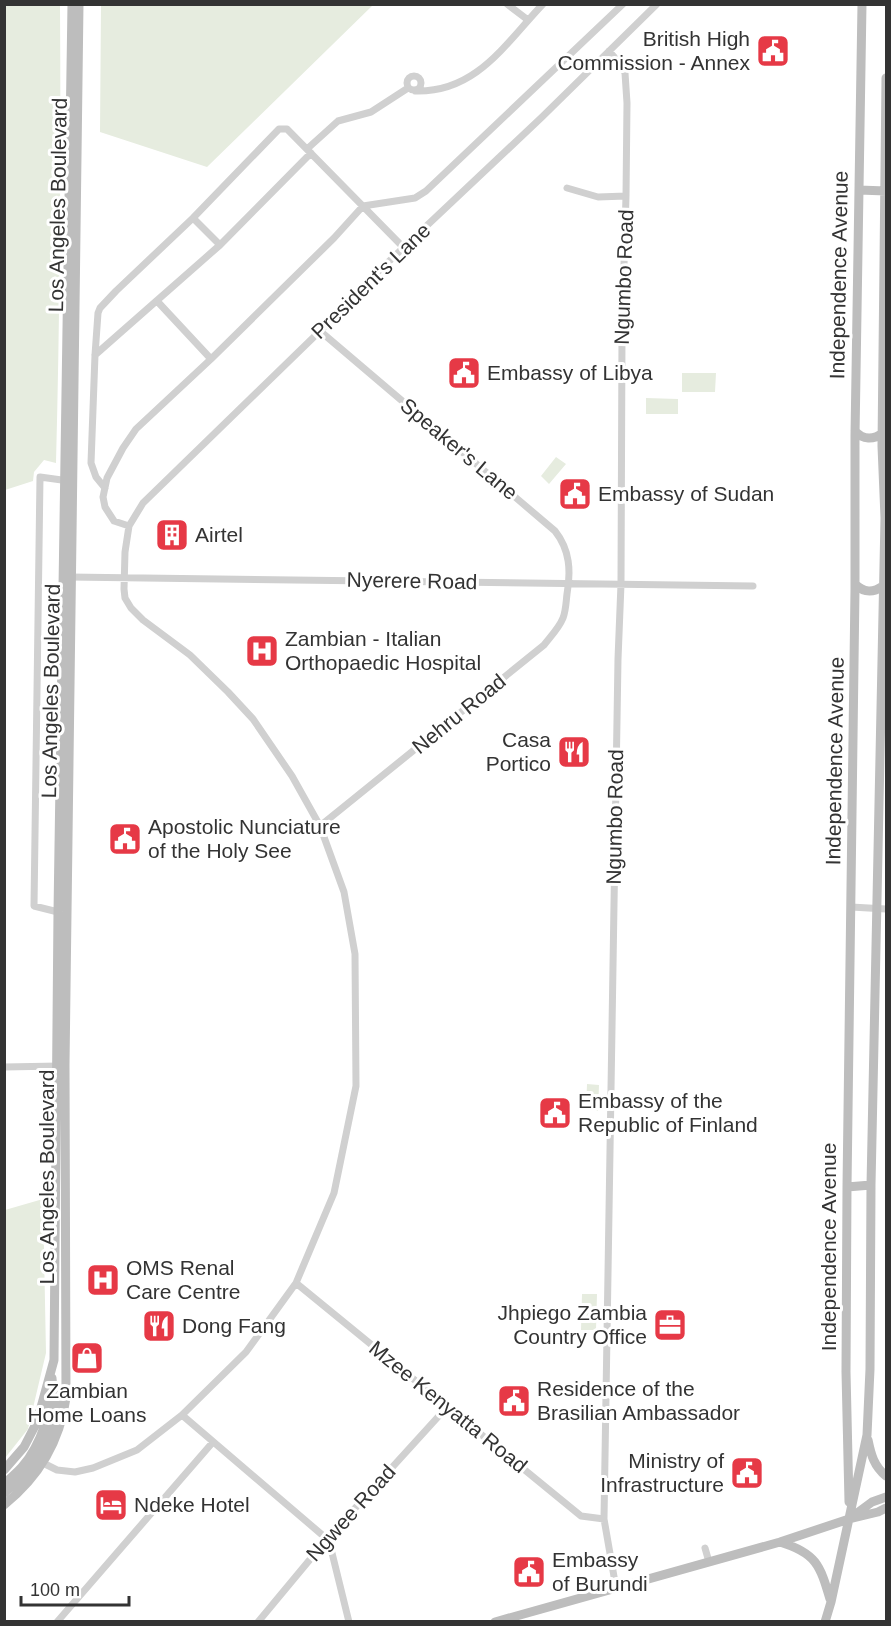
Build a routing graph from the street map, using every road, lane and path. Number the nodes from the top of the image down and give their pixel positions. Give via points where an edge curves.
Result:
1 (72, 4) edge
2 (79, 4) edge
3 (507, 4) edge
4 (543, 4) edge
5 (623, 4) edge
6 (657, 4) edge
7 (862, 4) edge
8 (528, 20) junction
9 (609, 51) junction
10 (886, 78) edge
11 (419, 79) junction
12 (411, 89) junction
13 (441, 89) junction
14 (309, 151) junction
15 (567, 188) dead end
16 (859, 190) junction
17 (886, 191) edge
18 (626, 196) junction
19 (363, 206) junction
20 (193, 218) junction
21 (220, 245) junction
22 (404, 248) junction
23 (157, 301) junction
24 (320, 331) junction
25 (95, 355) junction
26 (211, 359) junction
27 (855, 431) junction
28 (883, 433) junction
29 (855, 444) junction
30 (882, 446) junction
31 (69, 481) junction
32 (105, 488) junction
33 (129, 526) junction
34 (67, 577) junction
35 (124, 578) junction
36 (569, 584) junction
37 (621, 584) junction
38 (855, 584) junction
39 (753, 586) dead end
40 (884, 586) junction
41 (855, 597) junction
42 (883, 599) junction
43 (320, 826) junction
44 (851, 907) junction
45 (881, 908) edge
46 (58, 912) junction
47 (61, 1066) junction
48 (4, 1067) edge
49 (871, 1185) junction
50 (847, 1187) junction
51 (296, 1283) junction
52 (52, 1372) junction
53 (66, 1377) junction
54 (447, 1407) junction
55 (182, 1415) junction
56 (867, 1435) junction
57 (213, 1442) junction
58 (43, 1463) junction
59 (4, 1470) edge
60 (886, 1476) edge
61 (4, 1484) edge
62 (4, 1494) edge
63 (886, 1497) edge
64 (4, 1504) edge
65 (886, 1508) edge
66 (604, 1519) junction
67 (849, 1519) junction
68 (327, 1539) junction
69 (780, 1542) junction
70 (705, 1548) dead end
71 (709, 1562) junction
72 (616, 1588) junction
73 (831, 1602) junction
74 (57, 1622) edge
75 (258, 1622) edge
76 (349, 1622) edge
77 (495, 1622) edge
78 (825, 1622) edge

1 - 31 main road, Los Angeles Boulevard
2 - 31 main road, Los Angeles Boulevard
3 - 8 street
4 - 8 street
5 - 19 street via 426,191 415,198
6 - 9 street, President's Lane
7 - 16 main road, Independence Avenue
8 - 13 street via 477,73
9 - 18 street, Ngumbo Road via 622,66 626,82
9 - 22 street, President's Lane
10 - 17 main road, Independence Avenue
11 - 12 street via 420,86
11 - 12 street via 409,78 407,84
11 - 13 street
12 - 13 street
12 - 14 street via 371,112 338,121
14 - 19 street
14 - 20 street via 287,129 279,129
14 - 21 street
15 - 18 street via 598,197
16 - 17 main road
16 - 27 main road, Independence Avenue
17 - 28 main road, Independence Avenue
18 - 37 street, Ngumbo Road
19 - 22 street
19 - 26 street
20 - 21 street
20 - 25 street via 100,308
21 - 23 street
22 - 24 street, President's Lane
23 - 25 street
23 - 26 street
24 - 33 street, President's Lane via 142,503
24 - 36 street, Speaker's Lane via 555,531 567,551
25 - 32 street via 92,463
26 - 32 street via 136,429
27 - 28 main road via 868,438
27 - 29 main road, Independence Avenue
28 - 30 main road, Independence Avenue
29 - 30 main road via 869,439
29 - 38 main road, Independence Avenue
30 - 40 main road, Independence Avenue
31 - 34 main road, Los Angeles Boulevard
31 - 46 street via 40,477 34,906
32 - 33 street via 105,507 111,517
33 - 35 street, President's Lane
34 - 35 street, Nyerere Road
34 - 46 main road, Los Angeles Boulevard
34 - 47 main road, Los Angeles Boulevard
35 - 36 street, Nyerere Road
35 - 43 street, President's Lane via 125,598 131,608 190,655 253,719
36 - 37 street, Nyerere Road
36 - 43 street, Nehru Road via 562,620 544,645
37 - 39 street, Nyerere Road
37 - 66 street, Ngumbo Road
38 - 40 main road via 869,591
38 - 41 main road, Independence Avenue
40 - 42 main road, Independence Avenue
41 - 42 main road via 869,592
41 - 44 main road, Independence Avenue
42 - 45 main road, Independence Avenue
43 - 51 street, President's Lane via 344,892 355,954 356,1086 334,1193
44 - 45 street
44 - 50 main road, Independence Avenue
45 - 49 main road, Independence Avenue
46 - 47 main road, Los Angeles Boulevard
47 - 48 street
47 - 52 main road, Los Angeles Boulevard
47 - 53 main road, Los Angeles Boulevard
49 - 50 main road
49 - 56 main road, Independence Avenue
50 - 67 main road, Independence Avenue
51 - 54 street, Mzee Kenyatta Road
51 - 55 street, President's Lane via 246,1352
52 - 59 main road, Los Angeles Boulevard via 37,1422 24,1447
52 - 61 main road, Los Angeles Boulevard via 51,1408 41,1434 23,1466
53 - 58 main road, Los Angeles Boulevard via 63,1419
53 - 62 main road, Los Angeles Boulevard via 48,1437 29,1470
54 - 66 street, Mzee Kenyatta Road via 581,1516
54 - 68 street, Ngwee Road
55 - 57 street
55 - 58 street, President's Lane via 137,1450 93,1468 75,1472
56 - 60 main road via 871,1457
56 - 67 main road, Independence Avenue
57 - 68 street
57 - 74 street
58 - 64 main road, Los Angeles Boulevard
63 - 67 main road
65 - 67 main road
66 - 72 street, Ngumbo Road
67 - 69 main road
67 - 73 main road, Independence Avenue
68 - 75 street, Ngwee Road
68 - 76 street
69 - 71 main road
69 - 73 main road via 812,1557
70 - 71 street
71 - 72 main road
72 - 77 main road
73 - 78 main road, Independence Avenue

